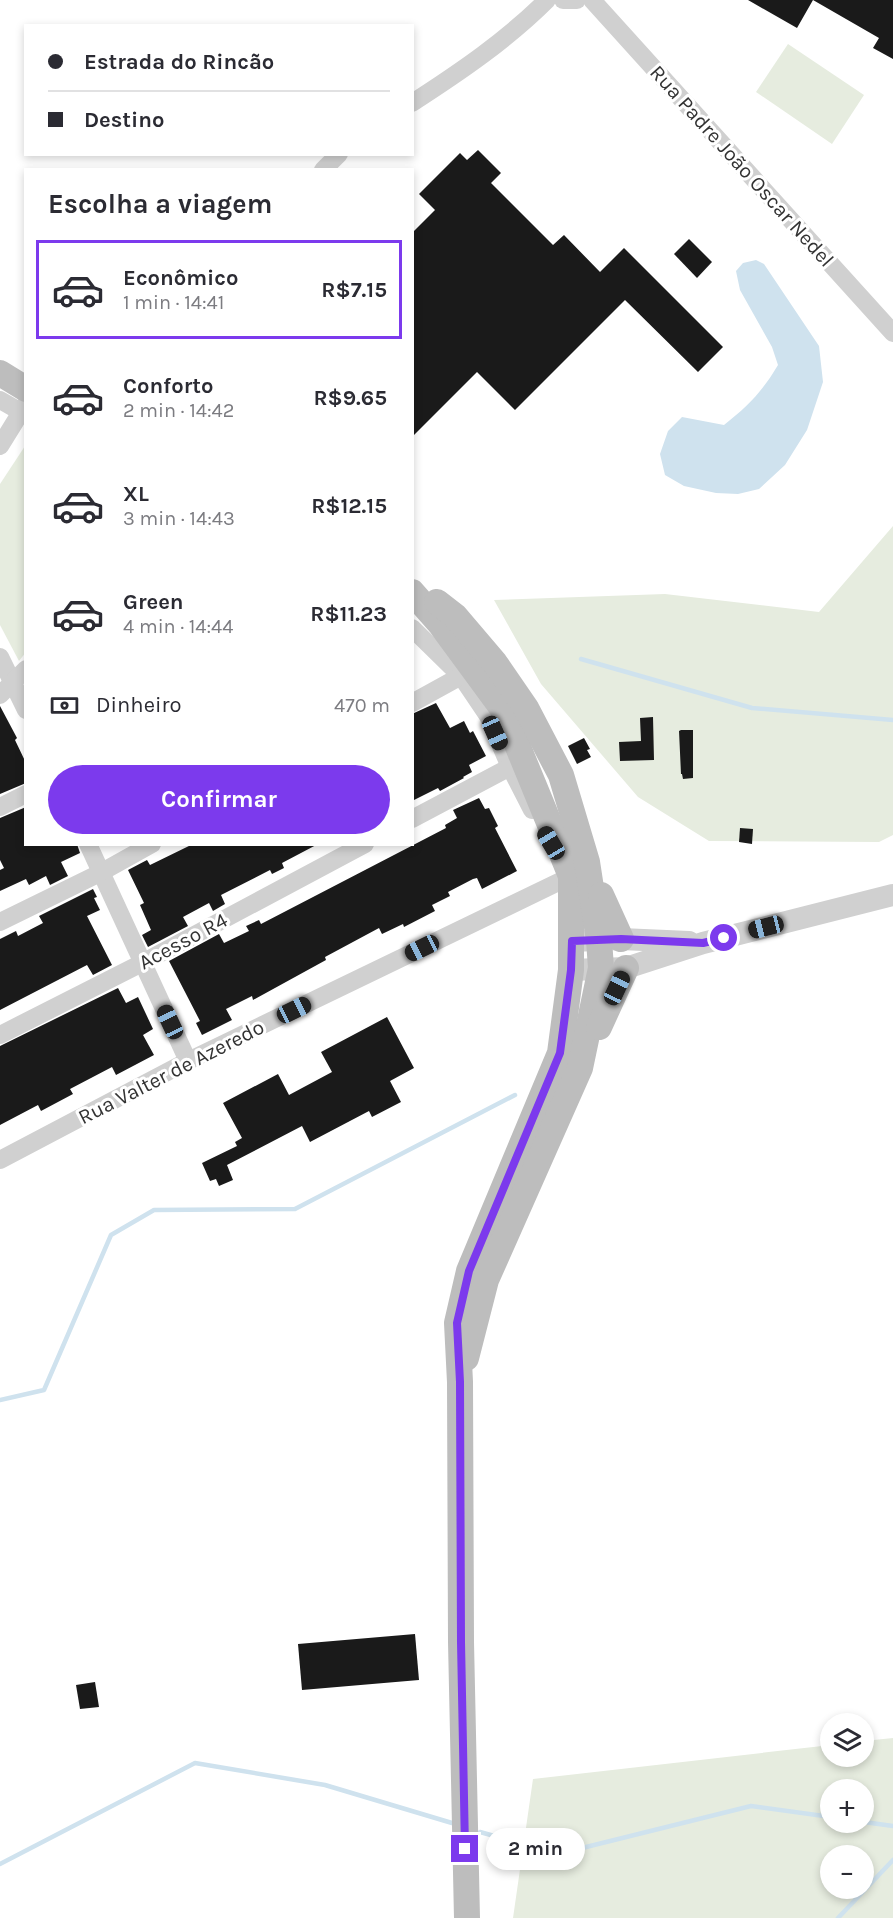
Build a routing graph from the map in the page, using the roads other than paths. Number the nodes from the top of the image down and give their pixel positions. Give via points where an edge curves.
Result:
1 (547, 0) edge
2 (563, 0) edge
3 (577, 0) edge
4 (592, 0) edge
5 (414, 103) edge
6 (337, 156) edge
7 (325, 168) edge
8 (893, 333) edge
9 (0, 373) edge
10 (0, 400) edge
11 (24, 402) edge
12 (0, 446) edge
13 (414, 586) edge
14 (414, 594) edge
15 (414, 630) edge
16 (0, 657) edge
17 (24, 671) edge
18 (461, 676) junction
19 (6, 689) edge
20 (414, 702) edge
21 (24, 708) edge
22 (495, 712) junction
23 (510, 767) junction
24 (24, 795) edge
25 (0, 807) edge
26 (414, 818) edge
27 (89, 846) edge
28 (148, 846) edge
29 (361, 846) edge
30 (575, 868) junction
31 (100, 873) junction
32 (893, 895) edge
33 (0, 922) edge
34 (610, 939) junction
35 (572, 941) junction
36 (703, 943) junction
37 (142, 963) junction
38 (626, 968) junction
39 (601, 969) junction
40 (571, 970) junction
41 (0, 1035) edge
42 (188, 1061) junction
43 (580, 1068) junction
44 (0, 1160) edge
45 (460, 1382) junction
46 (467, 1918) edge

1 - 5 street via 466,68
2 - 3 street
4 - 8 street, Rua Padre João Oscar Nedel
6 - 7 street
9 - 11 main road
10 - 11 street
11 - 12 street
13 - 30 main road via 456,616 526,708 561,775
14 - 22 main road via 441,625
15 - 18 street
16 - 19 street
17 - 19 street
18 - 20 street
18 - 22 street
19 - 21 street
22 - 23 street
22 - 30 main road
23 - 26 street
23 - 30 street via 540,824
24 - 25 street
27 - 31 street
28 - 31 street
29 - 37 street, Acesso R4
30 - 34 main road
30 - 35 main road
30 - 42 street, Rua Valter de Azeredo
31 - 33 street
31 - 37 street
32 - 36 street
34 - 35 street
34 - 36 street
34 - 39 main road
35 - 40 main road
36 - 38 street
37 - 41 street, Acesso R4
37 - 42 street
38 - 39 street
38 - 43 main road
39 - 40 street
39 - 43 main road
40 - 45 main road via 560,1053 469,1271 457,1323
42 - 44 street, Rua Valter de Azeredo
43 - 45 main road via 486,1280
45 - 46 main road

